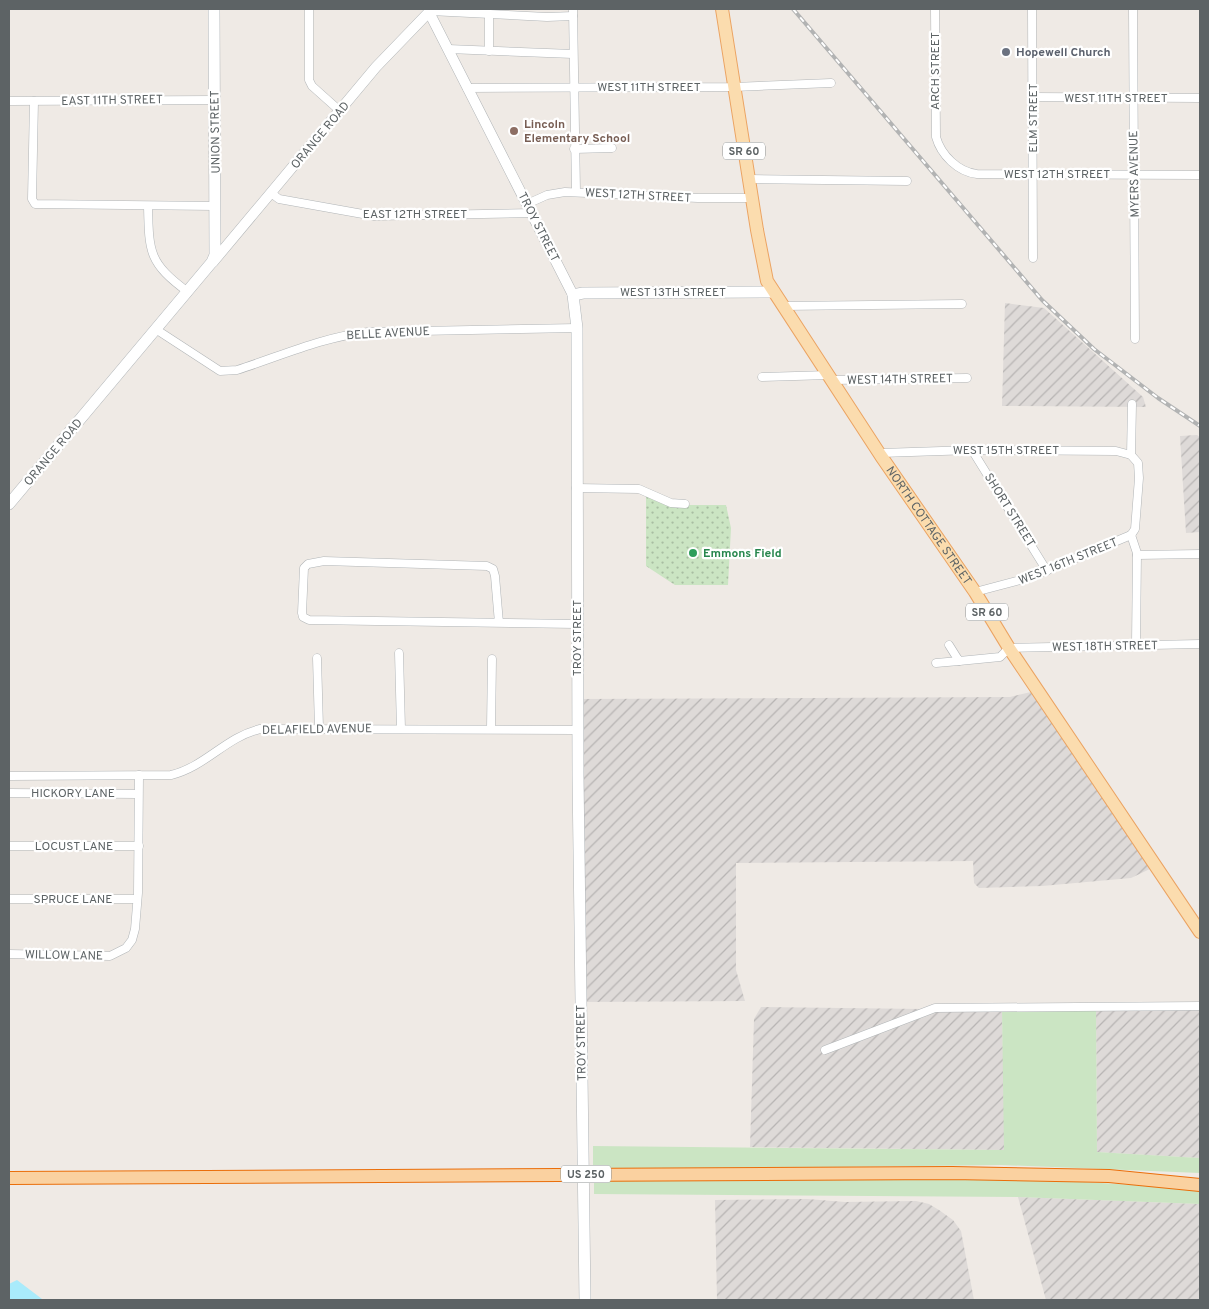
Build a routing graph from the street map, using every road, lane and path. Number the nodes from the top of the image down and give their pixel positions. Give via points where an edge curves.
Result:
1 (214, 9) edge
2 (309, 9) edge
3 (722, 9) edge
4 (935, 9) edge
5 (1032, 9) edge
6 (1133, 9) edge
7 (430, 10) edge
8 (573, 13) edge
9 (489, 14) junction
10 (448, 49) junction
11 (489, 51) junction
12 (573, 54) junction
13 (831, 83) dead end
14 (573, 87) junction
15 (734, 87) junction
16 (468, 88) junction
17 (1033, 97) junction
18 (1132, 97) junction
19 (1200, 98) edge
20 (214, 100) junction
21 (9, 101) edge
22 (34, 101) junction
23 (340, 111) junction
24 (935, 133) joint
25 (612, 148) dead end
26 (574, 149) junction
27 (1033, 174) junction
28 (1134, 174) junction
29 (1200, 175) edge
30 (749, 179) junction
31 (907, 181) dead end
32 (576, 192) junction
33 (271, 193) junction
34 (752, 198) junction
35 (148, 206) junction
36 (215, 206) junction
37 (530, 209) junction
38 (214, 258) junction
39 (1033, 258) dead end
40 (188, 292) junction
41 (774, 292) junction
42 (573, 295) junction
43 (962, 304) dead end
44 (782, 306) junction
45 (577, 328) junction
46 (156, 330) junction
47 (1135, 339) dead end
48 (762, 378) dead end
49 (831, 378) junction
50 (967, 378) dead end
51 (1132, 404) dead end
52 (972, 450) junction
53 (881, 453) junction
54 (1131, 455) junction
55 (576, 488) junction
56 (9, 504) edge
57 (684, 504) dead end
58 (1131, 535) junction
59 (1200, 554) edge
60 (1138, 555) junction
61 (1047, 571) junction
62 (975, 592) junction
63 (499, 623) junction
64 (576, 624) junction
65 (1136, 644) junction
66 (1200, 644) edge
67 (949, 645) dead end
68 (1009, 648) junction
69 (399, 653) dead end
70 (317, 658) dead end
71 (492, 660) dead end
72 (959, 661) junction
73 (936, 663) dead end
74 (318, 728) junction
75 (491, 728) junction
76 (400, 729) junction
77 (577, 730) junction
78 (139, 775) junction
79 (9, 776) edge
80 (9, 793) edge
81 (138, 794) junction
82 (9, 846) edge
83 (139, 846) junction
84 (138, 899) junction
85 (9, 900) edge
86 (1200, 932) edge
87 (9, 954) edge
88 (1200, 1006) edge
89 (825, 1050) dead end
90 (584, 1174) junction
91 (9, 1178) edge
92 (1200, 1178) edge
93 (1163, 1180) junction
94 (1200, 1185) edge
95 (585, 1300) edge

1 - 20 main road, UNION STREET
2 - 23 street via 310,80 312,86
3 - 15 main road, SR 60
4 - 24 street, ARCH STREET
5 - 17 street, ELM STREET
6 - 18 street, MYERS AVENUE
7 - 9 street
7 - 10 street, TROY STREET
7 - 23 street, ORANGE ROAD
8 - 9 street
8 - 12 street
9 - 11 street
10 - 11 street
10 - 16 street, TROY STREET
11 - 12 street
12 - 14 street
13 - 15 street, WEST 11TH STREET
14 - 15 street, WEST 11TH STREET
14 - 16 street, WEST 11TH STREET
14 - 26 street
15 - 30 main road, SR 60
16 - 37 street, TROY STREET
17 - 18 street, WEST 11TH STREET
17 - 27 street, ELM STREET
18 - 19 street, WEST 11TH STREET
18 - 28 street, MYERS AVENUE
20 - 22 street, EAST 11TH STREET
20 - 36 main road, UNION STREET
21 - 22 street, EAST 11TH STREET
22 - 35 street via 32,199 35,204
23 - 33 street, ORANGE ROAD
24 - 27 street, WEST 12TH STREET via 941,148 962,170 977,174
25 - 26 street
26 - 32 street
27 - 28 street, WEST 12TH STREET
27 - 39 street, ELM STREET
28 - 29 street, WEST 12TH STREET
28 - 47 street, MYERS AVENUE
30 - 31 street
30 - 34 main road, SR 60
32 - 34 street, WEST 12TH STREET
32 - 37 street, WEST 12TH STREET via 554,193
33 - 37 street, EAST 12TH STREET via 279,199 374,216
33 - 38 street, ORANGE ROAD
34 - 41 main road, SR 60 via 765,272
35 - 36 street
35 - 40 street via 149,244 153,256 164,273
36 - 38 main road, UNION STREET
37 - 42 street, TROY STREET
38 - 40 main road, ORANGE ROAD
40 - 46 main road, ORANGE ROAD
41 - 42 main road, WEST 13TH STREET
41 - 44 main road, NORTH COTTAGE STREET / SR 60
42 - 45 main road, TROY STREET
43 - 44 street
44 - 49 main road, NORTH COTTAGE STREET / SR 60
45 - 46 street, BELLE AVENUE via 353,333 320,340 280,356 227,371 220,371
45 - 55 main road, TROY STREET
46 - 56 main road, ORANGE ROAD
48 - 49 street, WEST 14TH STREET
49 - 50 street, WEST 14TH STREET
49 - 53 main road, NORTH COTTAGE STREET / SR 60
51 - 54 street
52 - 53 street, WEST 15TH STREET
52 - 54 street, WEST 15TH STREET via 1116,451
52 - 61 street, SHORT STREET
53 - 62 main road, NORTH COTTAGE STREET / SR 60
54 - 58 street via 1138,463 1139,478 1135,529
55 - 57 street via 639,489 671,503
55 - 64 main road, TROY STREET
58 - 60 street
58 - 61 street, WEST 16TH STREET
59 - 60 street
60 - 65 street
61 - 62 street, WEST 16TH STREET
62 - 68 main road, NORTH COTTAGE STREET / SR 60
63 - 63 street via 495,576 493,569 487,566 324,562 308,564 304,568 302,613 306,619
63 - 64 street
64 - 77 main road, TROY STREET
65 - 66 street, WEST 18TH STREET
65 - 68 street, WEST 18TH STREET
67 - 72 street
68 - 72 street via 1000,658
68 - 86 main road, NORTH COTTAGE STREET / SR 60
69 - 76 street
70 - 74 street
71 - 75 street
72 - 73 street
74 - 76 street, DELAFIELD AVENUE
74 - 78 street, DELAFIELD AVENUE via 247,732 182,772
75 - 76 street, DELAFIELD AVENUE
75 - 77 street, DELAFIELD AVENUE
77 - 90 main road, TROY STREET
78 - 79 street, DELAFIELD AVENUE
78 - 81 street, WILLOW LANE
80 - 81 street, HICKORY LANE
81 - 83 street, WILLOW LANE
82 - 83 street, LOCUST LANE
83 - 84 street, WILLOW LANE
84 - 85 street, SPRUCE LANE
84 - 87 street, WILLOW LANE via 133,938 117,954
88 - 89 street via 935,1008
90 - 91 highway, US 250
90 - 93 highway, US 250 via 1038,1173
90 - 95 main road, TROY STREET
92 - 93 highway, US 250 via 1168,1176
93 - 94 highway, US 250

